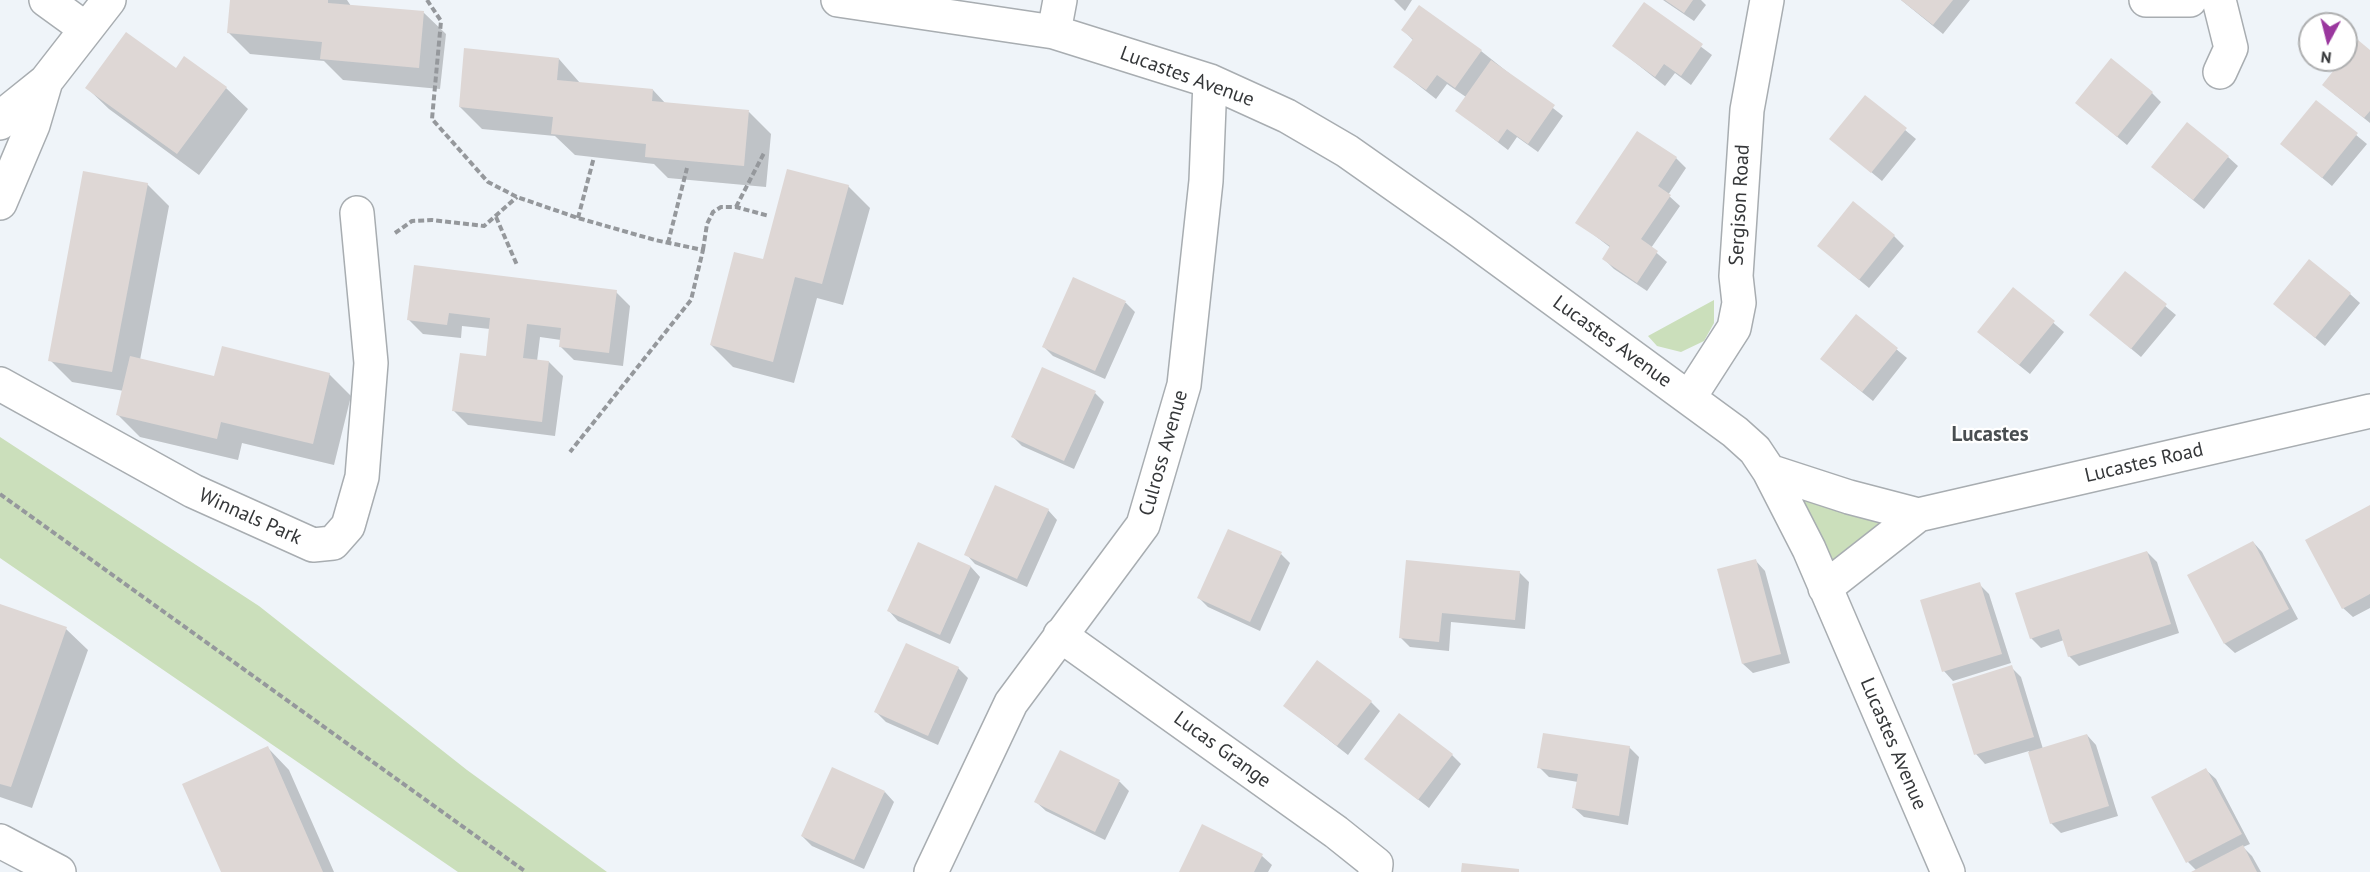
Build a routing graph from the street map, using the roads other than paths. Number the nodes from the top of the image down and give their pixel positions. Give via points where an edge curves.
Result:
1 (46, 0) edge
2 (109, 0) edge
3 (838, 0) edge
4 (1060, 0) edge
5 (1767, 0) edge
6 (2146, 0) edge
7 (2190, 0) edge
8 (2219, 0) edge
9 (86, 29) junction
10 (1054, 32) junction
11 (2220, 72) dead end
12 (46, 81) junction
13 (1210, 81) junction
14 (0, 123) edge
15 (0, 203) edge
16 (357, 213) dead end
17 (0, 384) edge
18 (1689, 398) junction
19 (2370, 411) edge
20 (1769, 471) junction
21 (1918, 515) junction
22 (1825, 588) junction
23 (1060, 635) junction
24 (0, 842) edge
25 (59, 872) edge
26 (931, 872) edge
27 (1375, 872) edge
28 (1948, 872) edge

1 - 9 street
2 - 9 street
3 - 10 street, Lucastes Avenue
4 - 10 street
5 - 18 street, Sergison Road via 1746,110 1736,320
6 - 7 street
8 - 11 street via 2230,48
9 - 12 street
10 - 13 street, Lucastes Avenue
12 - 14 street
12 - 15 street via 33,125
13 - 18 street, Lucastes Avenue via 1287,116 1347,152
13 - 23 street, Culross Avenue via 1206,181 1184,386 1143,525
16 - 17 street, Winnals Park via 372,363 362,477 348,526 333,543 313,545 193,491
18 - 20 street, Lucastes Avenue via 1755,450
19 - 21 street, Lucastes Road
20 - 21 street, Lucastes Road
20 - 22 street, Lucastes Avenue
21 - 22 street, Lucastes Road
22 - 28 street, Lucastes Avenue
23 - 26 street, Culross Avenue via 1011,703
23 - 27 street, Lucas Grange via 1336,832 1376,864
24 - 25 street

